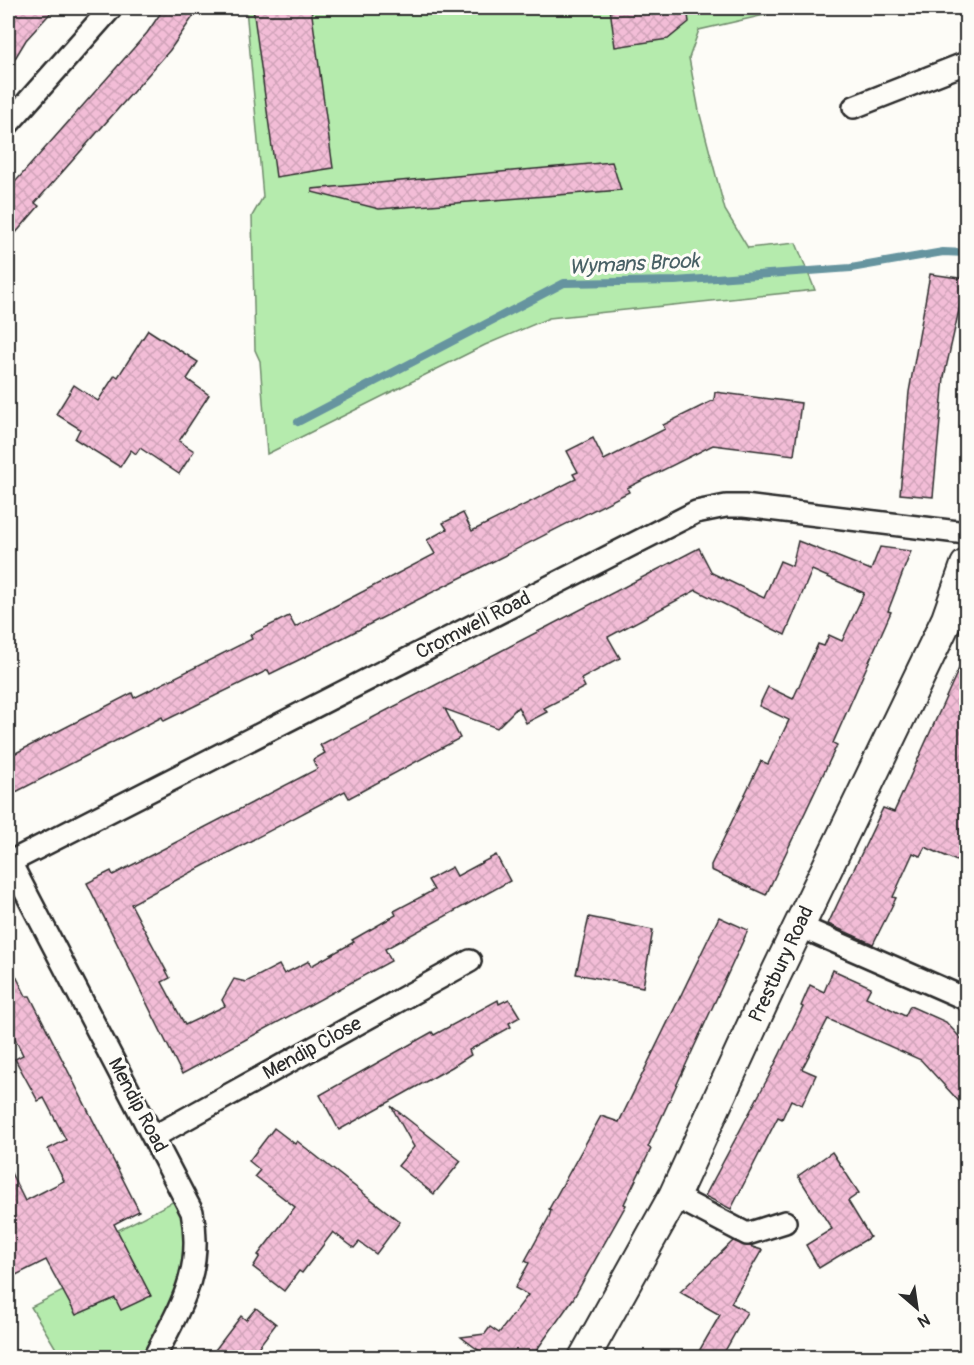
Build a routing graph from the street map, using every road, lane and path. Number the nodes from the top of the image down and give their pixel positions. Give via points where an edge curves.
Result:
1 (111, 8) edge
2 (966, 63) edge
3 (854, 107) dead end
4 (8, 124) edge
5 (966, 533) edge
6 (966, 565) edge
7 (9, 862) edge
8 (799, 926) junction
9 (470, 961) dead end
10 (966, 999) edge
11 (155, 1136) junction
12 (674, 1196) junction
13 (785, 1222) dead end
14 (154, 1358) edge
15 (584, 1358) edge

1 - 4 street
2 - 3 street
5 - 7 street, Cromwell Road via 744,506 696,512
6 - 8 main road, Prestbury Road via 947,619
7 - 11 street, Mendip Road
8 - 10 street
8 - 12 main road, Prestbury Road
9 - 11 street, Mendip Close
11 - 14 street, Mendip Road via 192,1212 195,1257 186,1296
12 - 13 street via 747,1234
12 - 15 main road, Prestbury Road

